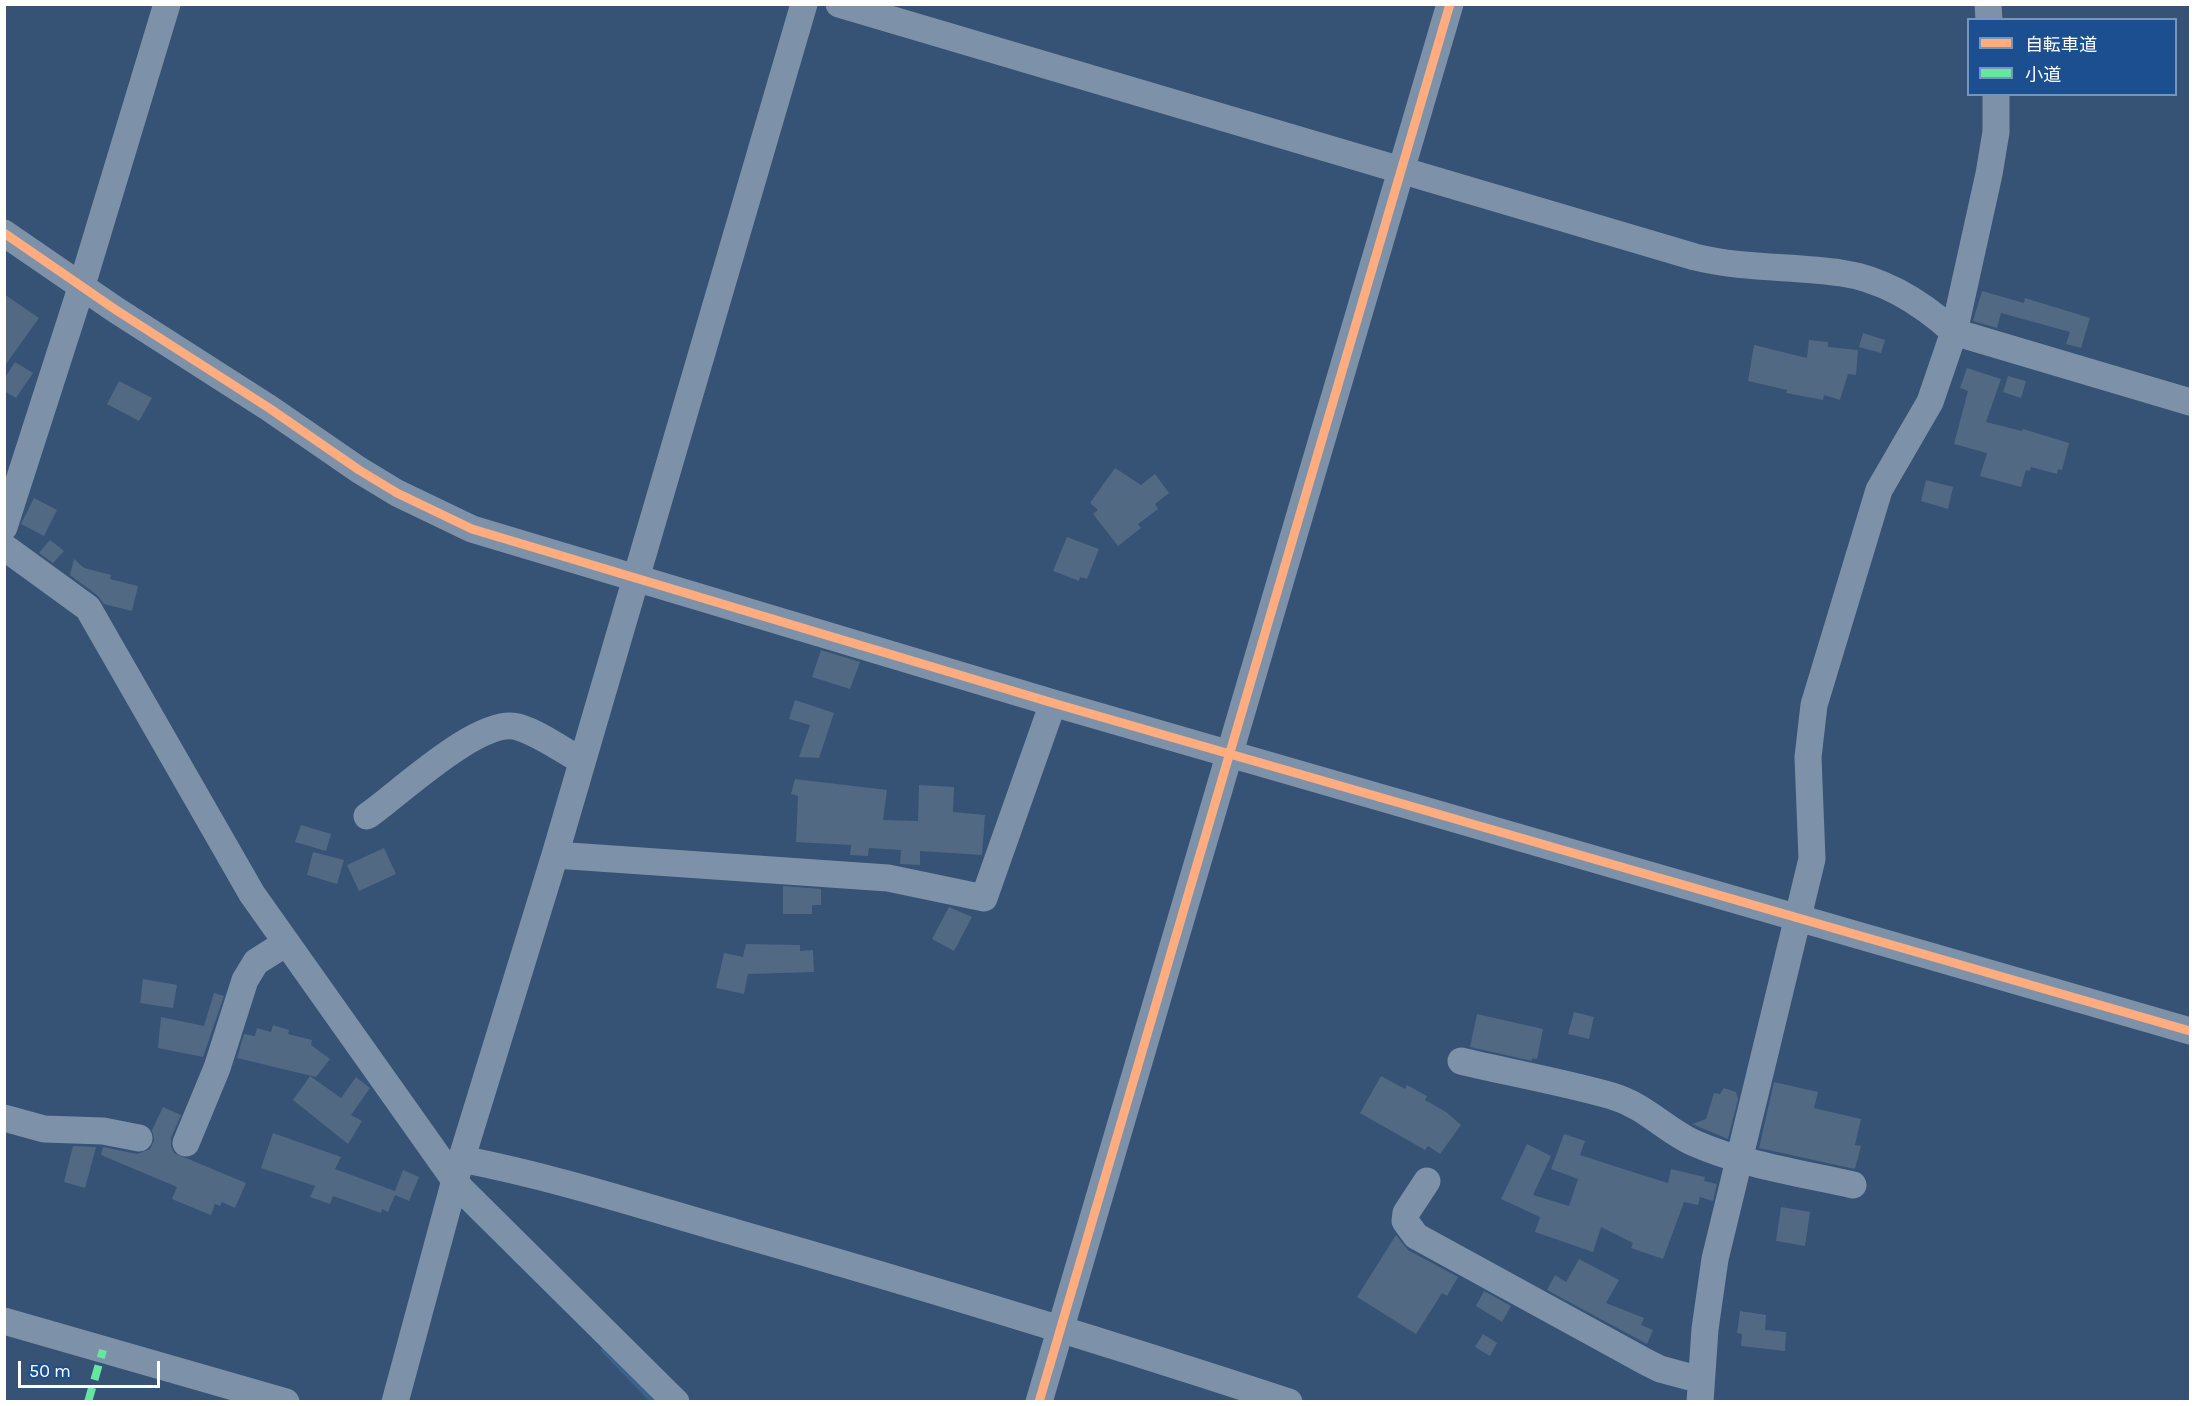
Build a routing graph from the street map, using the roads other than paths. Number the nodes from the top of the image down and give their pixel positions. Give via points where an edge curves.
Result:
1 (167, 4) edge
2 (804, 4) edge
3 (839, 4) edge
4 (1450, 4) edge
5 (1996, 96) edge
6 (1400, 169) junction
7 (4, 233) edge
8 (82, 285) junction
9 (1954, 332) junction
10 (2190, 402) edge
11 (4, 527) edge
12 (4, 547) edge
13 (636, 579) junction
14 (1053, 703) junction
15 (1229, 752) junction
16 (582, 762) junction
17 (367, 816) dead end
18 (555, 855) junction
19 (1798, 920) junction
20 (286, 943) junction
21 (2190, 1031) edge
22 (1461, 1061) dead end
23 (4, 1118) edge
24 (140, 1138) dead end
25 (186, 1143) dead end
26 (1740, 1159) junction
27 (458, 1169) junction
28 (1427, 1181) dead end
29 (1853, 1185) dead end
30 (4, 1321) edge
31 (1060, 1328) junction
32 (1701, 1391) edge
33 (286, 1401) edge
34 (395, 1401) edge
35 (676, 1401) edge
36 (1039, 1401) edge
37 (1289, 1401) edge

1 - 8 street
2 - 13 street
3 - 6 street
4 - 6 street
5 - 9 street via 1996,132 1989,174
6 - 9 street via 1721,264 1843,273 1885,285
6 - 15 street
7 - 8 street
8 - 11 street
8 - 13 street via 397,493 472,529
9 - 10 street
9 - 19 street via 1930,402 1879,490 1814,705 1808,757 1813,845
12 - 20 street via 88,608 239,874
13 - 14 street
13 - 16 street
14 - 15 street
14 - 18 street via 984,898 888,878
15 - 19 street
15 - 31 street
16 - 17 street via 516,727 494,728 459,746
16 - 18 street
18 - 27 street
19 - 21 street
19 - 26 street
20 - 25 street via 256,962 245,980
20 - 27 street
22 - 26 street via 1613,1096 1650,1113 1692,1142
23 - 24 street via 44,1129 103,1131
26 - 29 street
26 - 32 street via 1715,1259
27 - 31 street via 509,1168
27 - 34 street
27 - 35 street via 461,1189
28 - 32 street via 1406,1213 1405,1221 1416,1236
30 - 33 street
31 - 36 street
31 - 37 street

